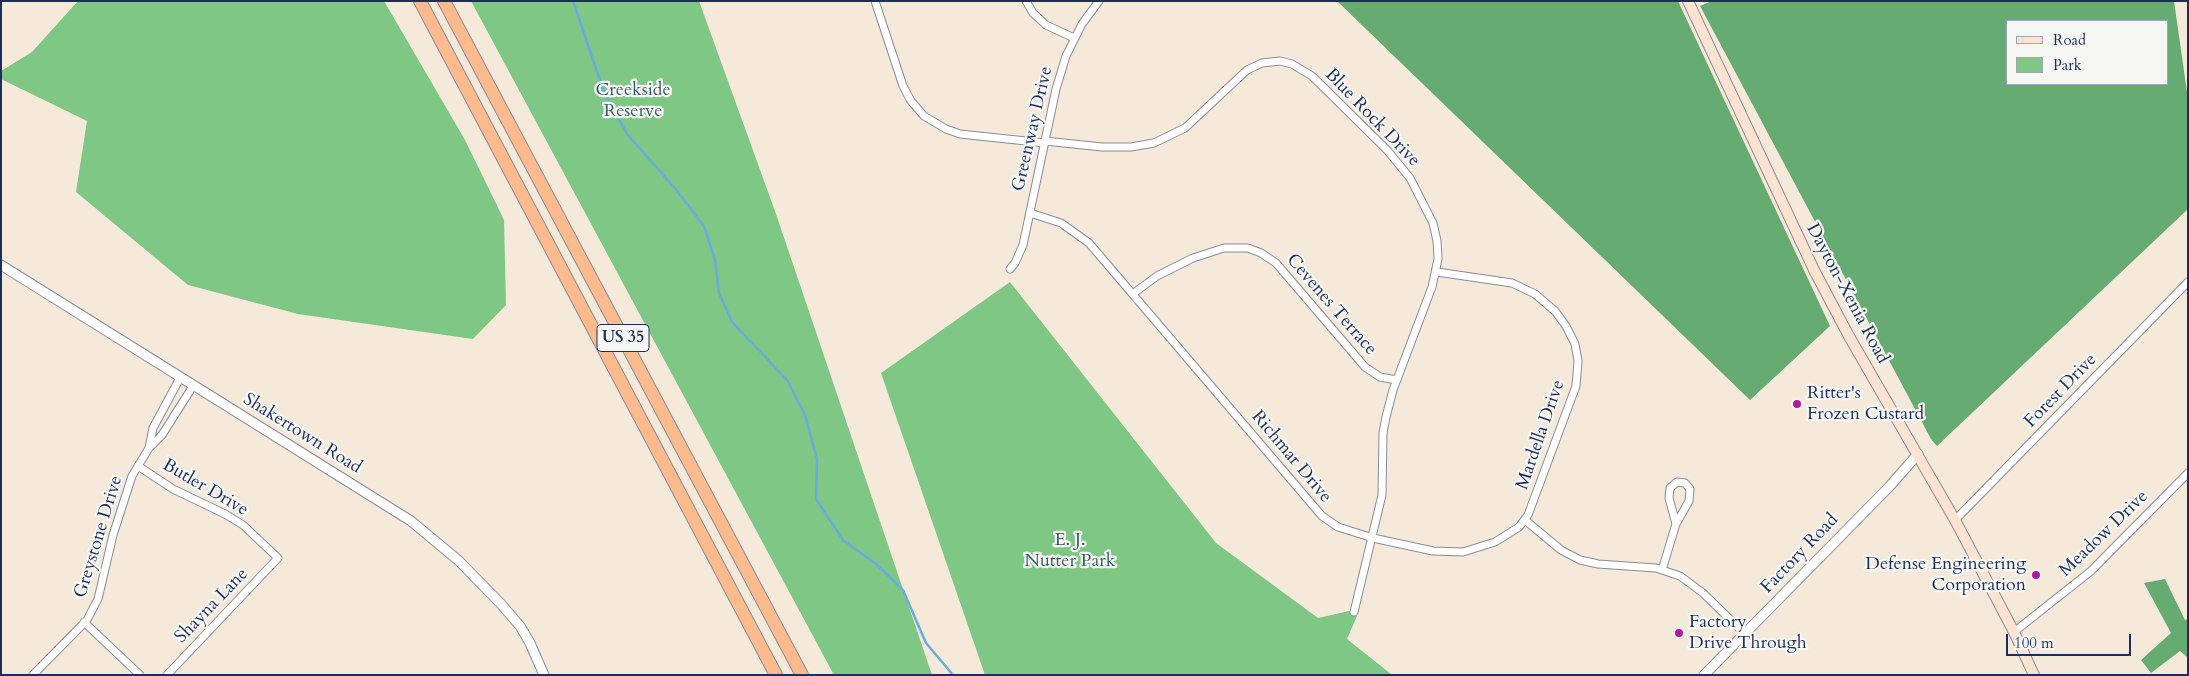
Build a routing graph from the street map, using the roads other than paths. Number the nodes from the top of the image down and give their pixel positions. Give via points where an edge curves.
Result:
1 (420, 1) edge
2 (444, 1) edge
3 (875, 1) edge
4 (1026, 1) edge
5 (1099, 1) edge
6 (1688, 1) edge
7 (1074, 38) junction
8 (1045, 142) junction
9 (1030, 213) junction
10 (1, 265) edge
11 (1010, 268) dead end
12 (1436, 272) junction
13 (2188, 282) edge
14 (1134, 293) junction
15 (180, 378) junction
16 (1397, 380) junction
17 (193, 386) junction
18 (149, 448) junction
19 (1918, 454) junction
20 (138, 466) junction
21 (2188, 473) edge
22 (1525, 520) junction
23 (1955, 520) junction
24 (1676, 524) junction
25 (1373, 538) junction
26 (278, 558) joint
27 (1662, 570) junction
28 (1354, 612) dead end
29 (84, 622) junction
30 (2014, 632) junction
31 (1745, 634) junction
32 (33, 675) edge
33 (140, 675) edge
34 (167, 675) edge
35 (544, 675) edge
36 (776, 675) edge
37 (802, 675) edge
38 (1704, 675) edge
39 (2034, 675) edge

1 - 36 highway, US 35
2 - 37 highway, US 35
3 - 8 street, Blue Rock Drive via 903,86 924,116 960,134
4 - 7 street via 1046,25
5 - 7 street, Greenway Drive
6 - 19 main road, Dayton-Xenia Road via 1815,272
7 - 8 street, Greenway Drive via 1058,80
8 - 9 street, Greenway Drive
8 - 12 street, Blue Rock Drive via 1102,147 1154,143 1185,128 1256,64 1271,61 1292,64 1312,76 1387,150 1410,178 1433,222 1438,252
9 - 11 street, Greenway Drive via 1020,254
9 - 14 street, Richmar Drive via 1061,223 1081,235
10 - 15 street, Shakertown Road
12 - 16 street, Blue Rock Drive
12 - 22 street, Mardella Drive via 1512,283 1528,290 1556,312 1575,344 1578,361 1576,386
13 - 23 street, Forest Drive
14 - 16 street, Cevenes Terrace via 1157,276 1193,258 1224,248 1248,248 1276,263 1365,368 1380,377
14 - 25 street, Richmar Drive via 1317,512 1338,527
15 - 17 street, Shakertown Road
15 - 18 street, Greystone Drive via 154,428
16 - 25 street, Blue Rock Drive via 1384,426 1382,495
17 - 18 street, Greystone Drive via 162,435
17 - 35 street, Shakertown Road via 398,512 429,535 480,582 520,626
18 - 20 street, Greystone Drive
19 - 23 main road, Dayton-Xenia Road
19 - 31 street, Factory Road
20 - 26 street, Butler Drive via 243,525
20 - 29 street, Greystone Drive via 123,501 98,599
21 - 30 street, Meadow Drive via 2091,571
22 - 25 street, Richmar Drive via 1495,542 1463,552 1433,551
22 - 27 street via 1561,550 1580,560
23 - 30 main road, Dayton-Xenia Road
24 - 24 street via 1689,501 1690,489 1685,483 1677,482 1670,488 1669,498
24 - 27 street
25 - 28 street, Blue Rock Drive
26 - 34 street, Shayna Lane
27 - 31 street via 1680,576 1694,586
29 - 32 street, Greystone Drive
29 - 33 street
30 - 39 main road, Dayton-Xenia Road
31 - 38 street, Factory Road

